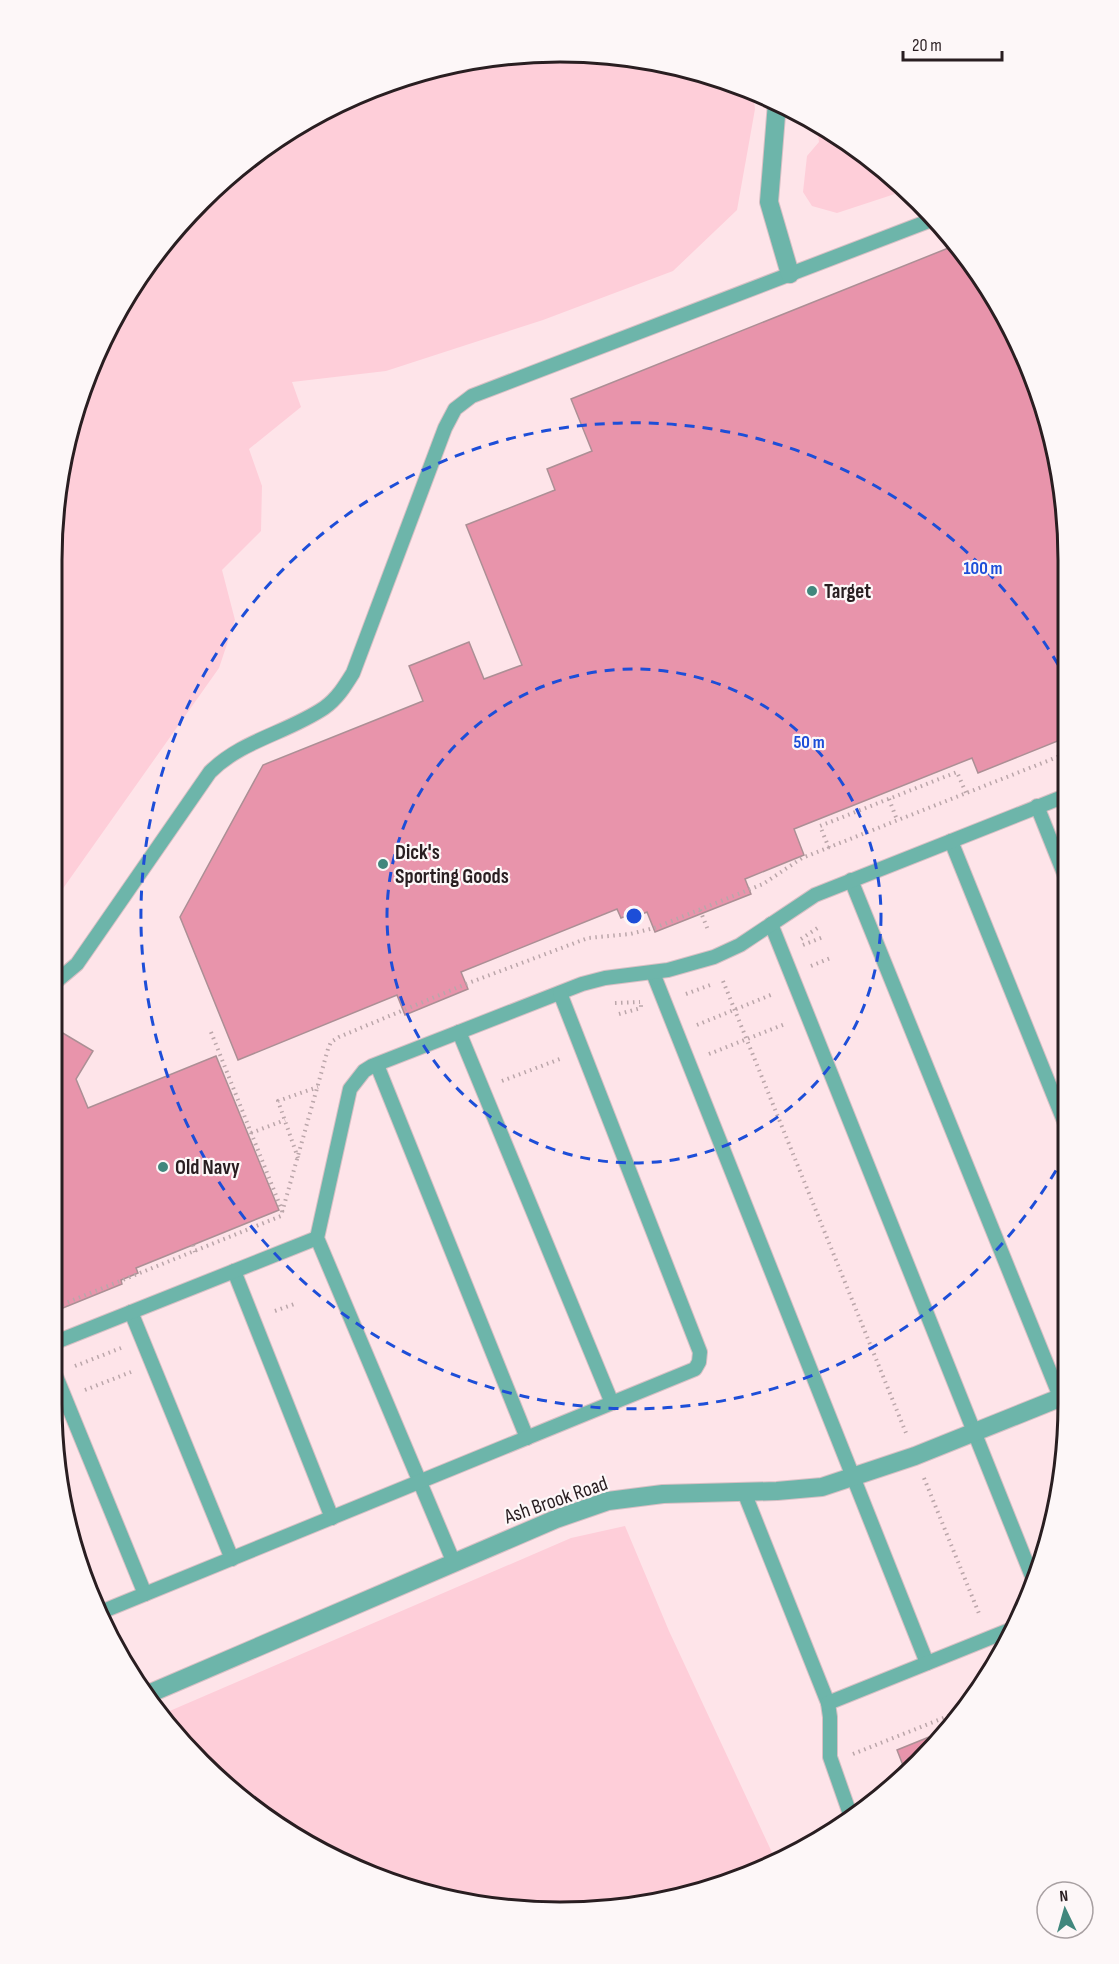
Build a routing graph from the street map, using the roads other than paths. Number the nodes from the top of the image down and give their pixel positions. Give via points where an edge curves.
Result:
1 (776, 111) edge
2 (926, 222) edge
3 (790, 274) junction
4 (1058, 798) edge
5 (1037, 806) junction
6 (951, 841) junction
7 (1058, 858) edge
8 (851, 880) junction
9 (771, 924) junction
10 (653, 973) junction
11 (62, 976) edge
12 (560, 993) junction
13 (459, 1032) junction
14 (377, 1065) junction
15 (1058, 1106) edge
16 (318, 1238) junction
17 (234, 1271) junction
18 (131, 1312) junction
19 (62, 1340) edge
20 (1058, 1385) edge
21 (62, 1391) edge
22 (612, 1403) junction
23 (1058, 1404) edge
24 (974, 1433) junction
25 (527, 1438) junction
26 (854, 1477) junction
27 (420, 1483) junction
28 (744, 1492) junction
29 (332, 1518) junction
30 (232, 1559) junction
31 (454, 1563) junction
32 (1029, 1570) edge
33 (145, 1594) junction
34 (106, 1610) edge
35 (1002, 1633) edge
36 (927, 1663) junction
37 (153, 1692) edge
38 (828, 1703) junction
39 (849, 1810) edge

1 - 3 street via 769,202
2 - 3 lane
3 - 11 lane via 472,396 456,409 445,428 353,673 342,691 324,708 226,756 210,771 77,963
4 - 5 lane
5 - 6 lane
5 - 7 lane
6 - 8 lane
6 - 15 lane
8 - 9 lane via 800,902
8 - 20 lane
9 - 10 lane via 714,957
9 - 24 lane
10 - 12 lane via 605,978
10 - 26 lane
12 - 13 lane
12 - 22 lane via 700,1352 695,1369
13 - 14 lane
13 - 22 lane
14 - 16 lane via 364,1071 351,1089
14 - 25 lane
16 - 17 lane
16 - 27 lane
17 - 18 lane
17 - 29 lane
18 - 19 lane
18 - 30 lane
21 - 33 lane
22 - 25 lane
23 - 24 street, Ash Brook Road
24 - 26 street, Ash Brook Road
24 - 32 lane
25 - 27 lane
26 - 28 street, Ash Brook Road via 822,1486
26 - 36 lane
27 - 29 lane
27 - 31 lane
28 - 31 street, Ash Brook Road via 663,1494 608,1502 556,1519
28 - 38 lane
29 - 30 lane
30 - 33 lane
31 - 37 street, Ash Brook Road
33 - 34 lane
35 - 36 lane
36 - 38 lane
38 - 39 lane via 832,1763

